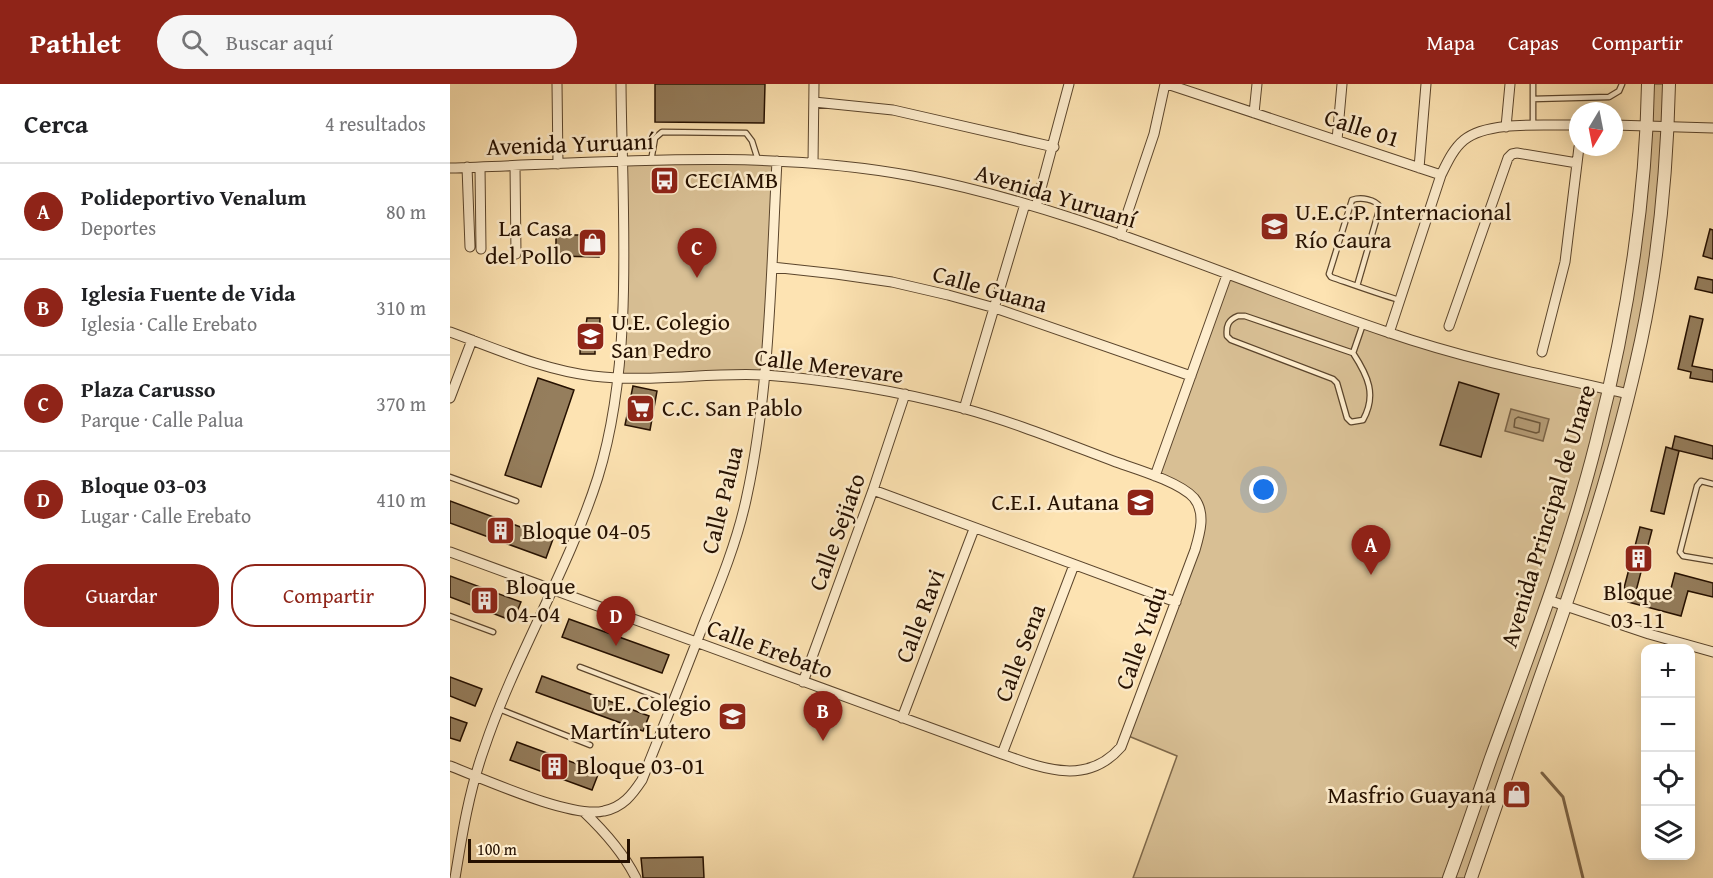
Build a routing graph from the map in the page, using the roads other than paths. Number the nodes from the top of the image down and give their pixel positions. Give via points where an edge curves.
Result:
1 (557, 84) edge
2 (621, 84) edge
3 (814, 84) edge
4 (1069, 84) edge
5 (1166, 84) edge
6 (1257, 84) edge
7 (1342, 84) edge
8 (1426, 84) edge
9 (1510, 84) edge
10 (1533, 84) edge
11 (1622, 84) edge
12 (1648, 84) edge
13 (1669, 84) edge
14 (1533, 99) junction
15 (814, 102) junction
16 (1254, 113) junction
17 (1569, 125) edge
18 (1623, 125) edge
19 (1648, 125) junction
20 (1533, 126) junction
21 (1667, 126) junction
22 (1506, 127) junction
23 (1713, 128) edge
24 (1337, 141) junction
25 (1054, 147) junction
26 (1578, 156) edge
27 (651, 161) junction
28 (759, 161) junction
29 (777, 161) junction
30 (622, 162) junction
31 (813, 163) junction
32 (1577, 163) junction
33 (558, 164) junction
34 (515, 166) junction
35 (467, 167) junction
36 (480, 167) junction
37 (450, 168) edge
38 (1419, 168) junction
39 (1441, 175) junction
40 (1025, 204) junction
41 (1036, 207) junction
42 (1120, 235) junction
43 (470, 247) dead end
44 (481, 249) dead end
45 (516, 254) dead end
46 (772, 267) junction
47 (1227, 275) junction
48 (1357, 286) junction
49 (1400, 300) junction
50 (994, 308) junction
51 (1363, 324) junction
52 (1449, 326) dead end
53 (450, 332) edge
54 (1389, 333) junction
55 (472, 340) junction
56 (1542, 352) dead end
57 (1353, 353) junction
58 (764, 375) junction
59 (1191, 376) junction
60 (617, 378) junction
61 (1609, 390) junction
62 (905, 394) junction
63 (1629, 394) junction
64 (450, 398) edge
65 (964, 409) junction
66 (1155, 476) junction
67 (450, 477) edge
68 (1713, 484) edge
69 (873, 490) junction
70 (1192, 496) joint
71 (516, 501) dead end
72 (974, 529) junction
73 (450, 552) edge
74 (1713, 561) edge
75 (1074, 565) junction
76 (553, 590) junction
77 (1548, 600) junction
78 (1176, 602) junction
79 (1565, 606) junction
80 (450, 616) edge
81 (493, 633) dead end
82 (697, 642) junction
83 (1713, 652) edge
84 (580, 667) dead end
85 (803, 682) junction
86 (673, 702) junction
87 (499, 709) junction
88 (902, 718) junction
89 (590, 745) dead end
90 (1002, 754) junction
91 (450, 766) edge
92 (1078, 771) joint
93 (475, 776) junction
94 (584, 812) junction
95 (455, 878) edge
96 (636, 878) edge
97 (1449, 878) edge
98 (1471, 878) edge

1 - 33 street
2 - 30 street
3 - 15 street
4 - 25 street
5 - 16 street, Calle 01
5 - 42 street via 1154,134
6 - 16 street
7 - 24 street
8 - 38 street
9 - 22 street
10 - 14 lane
11 - 14 lane via 1609,97
12 - 19 street, Avenida Principal de Unare
13 - 21 street, Avenida Principal de Unare
14 - 20 lane
15 - 25 street via 893,110
15 - 31 street
16 - 24 street, Calle 01
17 - 20 street
18 - 19 street
19 - 21 street
19 - 61 street, Avenida Principal de Unare via 1637,237
20 - 22 street
21 - 23 street
21 - 63 street, Avenida Principal de Unare via 1654,265
22 - 39 street via 1477,132 1464,140
24 - 38 street, Calle 01
25 - 41 street
26 - 32 street
27 - 28 street, Avenida Yuruaní
27 - 28 lane via 655,138 662,132 746,133
27 - 30 street, Avenida Yuruaní
28 - 29 street, Avenida Yuruaní
29 - 31 street, Avenida Yuruaní
29 - 46 street, Calle Palua
30 - 33 street, Avenida Yuruaní
30 - 60 street via 623,289
31 - 40 street, Avenida Yuruaní via 909,176
32 - 52 street via 1524,154 1508,158
32 - 56 street via 1564,262
33 - 34 street, Avenida Yuruaní
34 - 36 street, Avenida Yuruaní
34 - 45 street
35 - 36 street, Avenida Yuruaní
35 - 37 street, Avenida Yuruaní
35 - 43 street
36 - 44 street
38 - 39 street, Calle 01
39 - 49 street
40 - 41 street, Avenida Yuruaní
40 - 50 street
41 - 42 street, Avenida Yuruaní
42 - 47 street, Avenida Yuruaní
46 - 50 street, Calle Guana via 892,282
46 - 58 street, Calle Palua
47 - 51 street, Avenida Yuruaní
47 - 59 street
48 - 48 lane via 1331,277 1328,272 1352,200 1360,198 1380,207
48 - 49 lane
49 - 54 street
50 - 59 street, Calle Guana
50 - 65 street
51 - 54 street, Avenida Yuruaní
51 - 57 lane
53 - 55 street, Calle Merevare
54 - 61 street, Avenida Yuruaní
55 - 60 street, Calle Merevare via 554,369
55 - 64 street
57 - 57 lane via 1245,316 1232,318 1226,326 1231,340 1333,378 1347,418 1356,422 1363,420 1369,409 1371,392
58 - 60 street, Calle Merevare
58 - 62 street, Calle Merevare
58 - 82 street, Calle Palua via 746,500
59 - 66 street
60 - 76 street via 598,476
61 - 63 street, Avenida Yuruaní
61 - 77 street, Avenida Principal de Unare
62 - 65 street, Calle Merevare
62 - 69 street, Calle Sejiato
63 - 79 street, Avenida Principal de Unare via 1610,468
65 - 66 street, Calle Merevare
66 - 70 street, Calle Merevare
67 - 71 lane
68 - 74 lane via 1701,481 1697,486 1680,552 1683,556
69 - 72 street
69 - 85 street, Calle Sejiato
70 - 78 street, Calle Yudu via 1201,517 1200,533
72 - 75 street
72 - 88 street, Calle Ravi
73 - 76 street, Calle Erebato
75 - 78 street
75 - 90 street, Calle Sena
76 - 82 street, Calle Erebato
76 - 87 street
77 - 79 street
77 - 97 street, Avenida Principal de Unare
78 - 92 street, Calle Yudu via 1121,747 1101,763
79 - 83 street
79 - 98 street, Avenida Principal de Unare
80 - 81 lane
82 - 85 street, Calle Erebato
82 - 86 street, Calle Palua
84 - 86 lane
85 - 88 street, Calle Erebato
86 - 94 street, Calle Palua via 632,796 603,812
87 - 89 lane
87 - 93 street
88 - 90 street, Calle Erebato
90 - 92 street, Calle Erebato via 1053,770
91 - 93 street
93 - 94 street
93 - 95 street
94 - 96 street via 607,833

